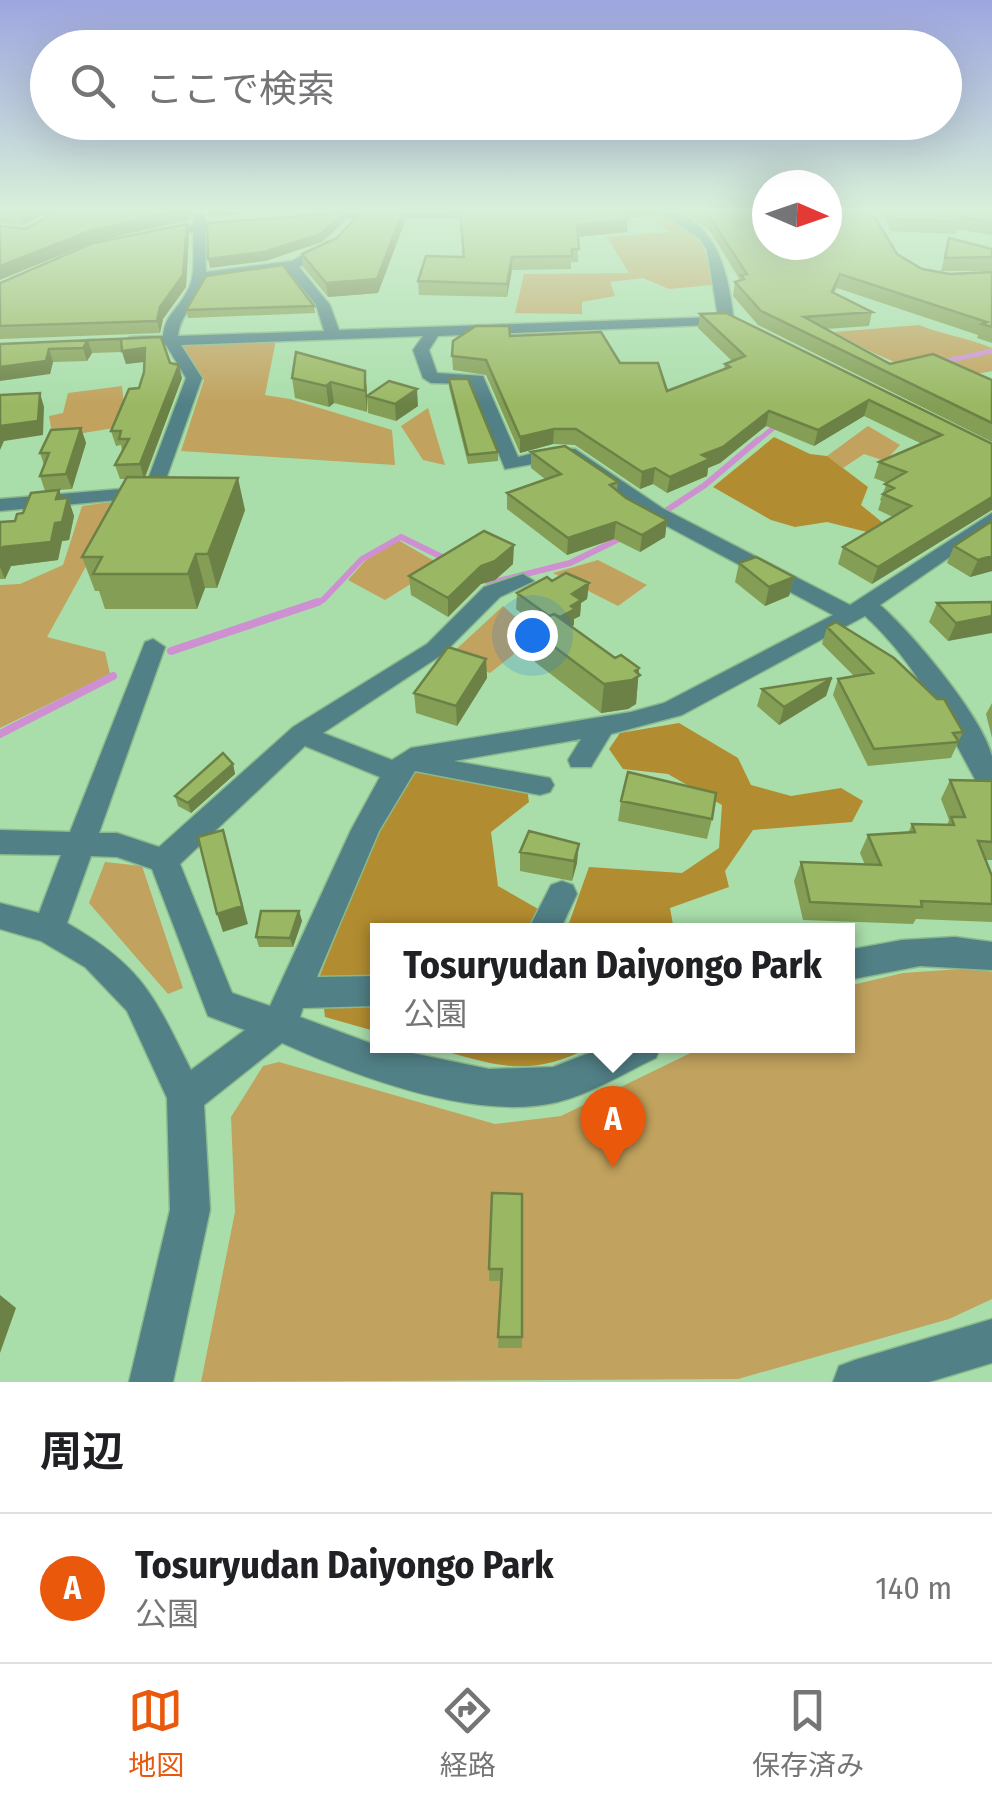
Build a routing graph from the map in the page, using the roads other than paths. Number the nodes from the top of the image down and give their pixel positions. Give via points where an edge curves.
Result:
1 (210, 275) edge
2 (299, 275) edge
3 (720, 275) edge
4 (199, 277) joint
5 (434, 330) junction
6 (332, 334) junction
7 (170, 340) junction
8 (114, 343) edge
9 (0, 505) edge
10 (992, 519) edge
11 (523, 581) dead end
12 (859, 610) junction
13 (153, 647) dead end
14 (602, 726) junction
15 (302, 734) junction
16 (581, 760) dead end
17 (404, 765) junction
18 (540, 785) dead end
19 (992, 785) edge
20 (0, 842) edge
21 (79, 844) junction
22 (164, 861) junction
23 (562, 894) dead end
24 (0, 916) edge
25 (548, 923) edge
26 (49, 928) junction
27 (992, 956) edge
28 (855, 962) edge
29 (370, 993) edge
30 (286, 1009) junction
31 (628, 1053) edge
32 (185, 1097) junction
33 (992, 1341) edge
34 (150, 1382) edge
35 (855, 1382) edge

1 - 4 street
2 - 6 street via 319,299
3 - 5 street via 733,323
4 - 7 street via 172,320
5 - 6 street
5 - 12 street via 422,350 431,378 477,379 512,465 569,453 656,512
6 - 7 street
7 - 8 street
7 - 9 street via 194,378 152,492
10 - 12 street
11 - 15 street via 492,592 435,649
12 - 14 street via 673,709
12 - 19 street via 895,628
13 - 21 street
14 - 16 street
14 - 17 street
15 - 17 street via 358,760
15 - 22 street
17 - 18 street
17 - 30 street via 365,830
20 - 21 street
21 - 22 street via 117,845
21 - 26 street
22 - 30 street via 220,1005
23 - 25 street
24 - 26 street
26 - 32 street via 97,957 139,1000
27 - 28 street via 906,951
29 - 30 street
30 - 31 street via 326,1046 487,1088 553,1085
30 - 32 street
32 - 34 street via 190,1210
33 - 35 street

